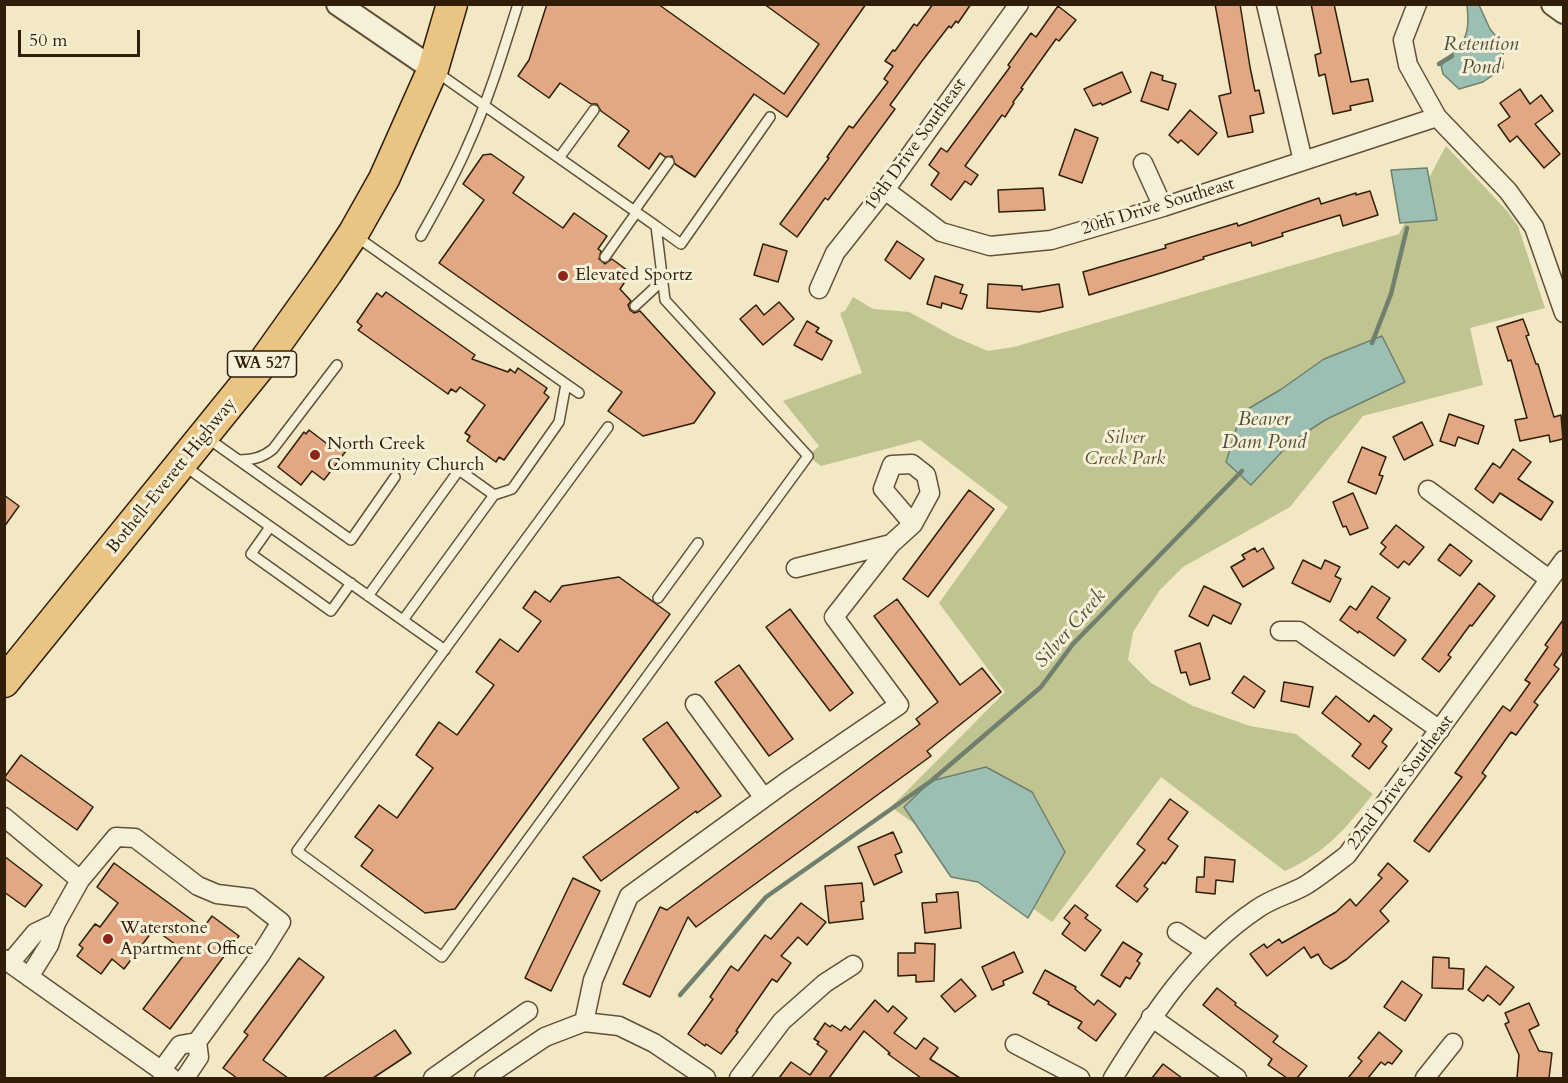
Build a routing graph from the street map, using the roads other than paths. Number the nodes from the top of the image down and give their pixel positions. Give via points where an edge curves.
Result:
1 (338, 4) edge
2 (452, 4) edge
3 (518, 4) edge
4 (1019, 4) edge
5 (1266, 4) edge
6 (1417, 4) edge
7 (1553, 4) edge
8 (1563, 12) edge
9 (433, 69) junction
10 (484, 105) junction
11 (594, 110) dead end
12 (771, 117) dead end
13 (1437, 117) junction
14 (560, 159) junction
15 (1303, 161) junction
16 (669, 162) dead end
17 (1143, 163) dead end
18 (885, 190) junction
19 (1163, 207) junction
20 (635, 212) junction
21 (656, 226) junction
22 (353, 234) junction
23 (421, 236) dead end
24 (605, 257) dead end
25 (663, 280) junction
26 (819, 289) dead end
27 (635, 306) dead end
28 (1563, 313) edge
29 (337, 365) dead end
30 (566, 384) junction
31 (579, 393) dead end
32 (608, 427) dead end
33 (204, 436) junction
34 (238, 460) junction
35 (181, 464) junction
36 (395, 477) dead end
37 (1428, 490) dead end
38 (494, 495) junction
39 (913, 524) dead end
40 (270, 527) junction
41 (698, 543) dead end
42 (891, 544) junction
43 (1563, 560) edge
44 (796, 568) dead end
45 (1549, 579) junction
46 (351, 583) junction
47 (368, 596) junction
48 (658, 598) dead end
49 (403, 620) junction
50 (1280, 632) dead end
51 (445, 650) junction
52 (4, 682) edge
53 (695, 704) dead end
54 (1440, 730) junction
55 (764, 798) junction
56 (4, 817) edge
57 (80, 880) junction
58 (56, 923) junction
59 (1178, 932) dead end
60 (1206, 951) junction
61 (7, 961) edge
62 (853, 965) dead end
63 (29, 977) junction
64 (528, 1011) dead end
65 (1151, 1017) junction
66 (584, 1022) junction
67 (197, 1042) junction
68 (1453, 1043) dead end
69 (1015, 1044) dead end
70 (470, 1052) junction
71 (171, 1077) edge
72 (433, 1078) edge
73 (485, 1078) edge
74 (706, 1078) edge
75 (739, 1078) edge
76 (1080, 1078) edge
77 (1113, 1078) edge
78 (1237, 1078) edge
79 (1425, 1078) edge

1 - 9 street
2 - 9 main road, Bothell-Everett Highway / WA 527
3 - 10 lane
4 - 18 street, 19th Drive Southeast
5 - 15 street
6 - 13 street via 1403,40 1408,65
7 - 8 street
9 - 10 lane
9 - 22 main road, Bothell-Everett Highway / WA 527 via 384,178
10 - 14 lane
10 - 23 lane via 453,179
11 - 14 lane
12 - 21 lane via 681,244
13 - 15 street, 20th Drive Southeast
13 - 28 street via 1508,191 1534,227
14 - 20 lane
15 - 19 street, 20th Drive Southeast
16 - 20 lane
17 - 19 street
18 - 19 street, 20th Drive Southeast via 941,232 990,246 1051,240
18 - 26 street, 19th Drive Southeast via 835,253
20 - 21 lane
20 - 24 lane
21 - 25 lane
22 - 30 lane
22 - 33 main road, Bothell-Everett Highway / WA 527 via 297,317
25 - 27 lane
25 - 51 lane via 665,300 808,456 441,957 297,851
29 - 34 lane via 273,449 256,459
30 - 31 lane
30 - 38 lane via 560,422 512,489
32 - 51 lane
33 - 34 lane
33 - 35 main road, Bothell-Everett Highway / WA 527
34 - 36 lane via 351,540
35 - 40 lane
35 - 52 main road, Bothell-Everett Highway / WA 527
37 - 45 street
38 - 47 lane via 459,470
38 - 49 lane
39 - 42 street
40 - 46 lane
40 - 46 lane via 251,554 331,611
41 - 48 lane
42 - 44 street
42 - 55 street via 834,617 899,705
43 - 45 street, 22nd Drive Southeast
45 - 54 street, 22nd Drive Southeast
46 - 47 lane
47 - 49 lane
49 - 51 lane
50 - 54 street via 1299,632
53 - 55 street
54 - 60 street, 22nd Drive Southeast via 1347,855 1306,885 1258,908
55 - 66 street via 629,896 593,980
56 - 57 street
57 - 58 street
57 - 67 street via 116,837 135,838 198,886 217,894 250,898 281,922
58 - 61 street via 35,933
58 - 63 street via 49,945
59 - 60 street
60 - 65 street, 22nd Drive Southeast
61 - 63 street
62 - 75 street via 825,983 782,1021
63 - 71 street
64 - 70 street
65 - 77 street, 22nd Drive Southeast
65 - 78 street
66 - 73 street via 545,1037
66 - 74 street via 619,1026 654,1043
67 - 71 street via 199,1057
67 - 71 street via 180,1045
68 - 79 street
69 - 76 street
70 - 72 street
70 - 73 street

